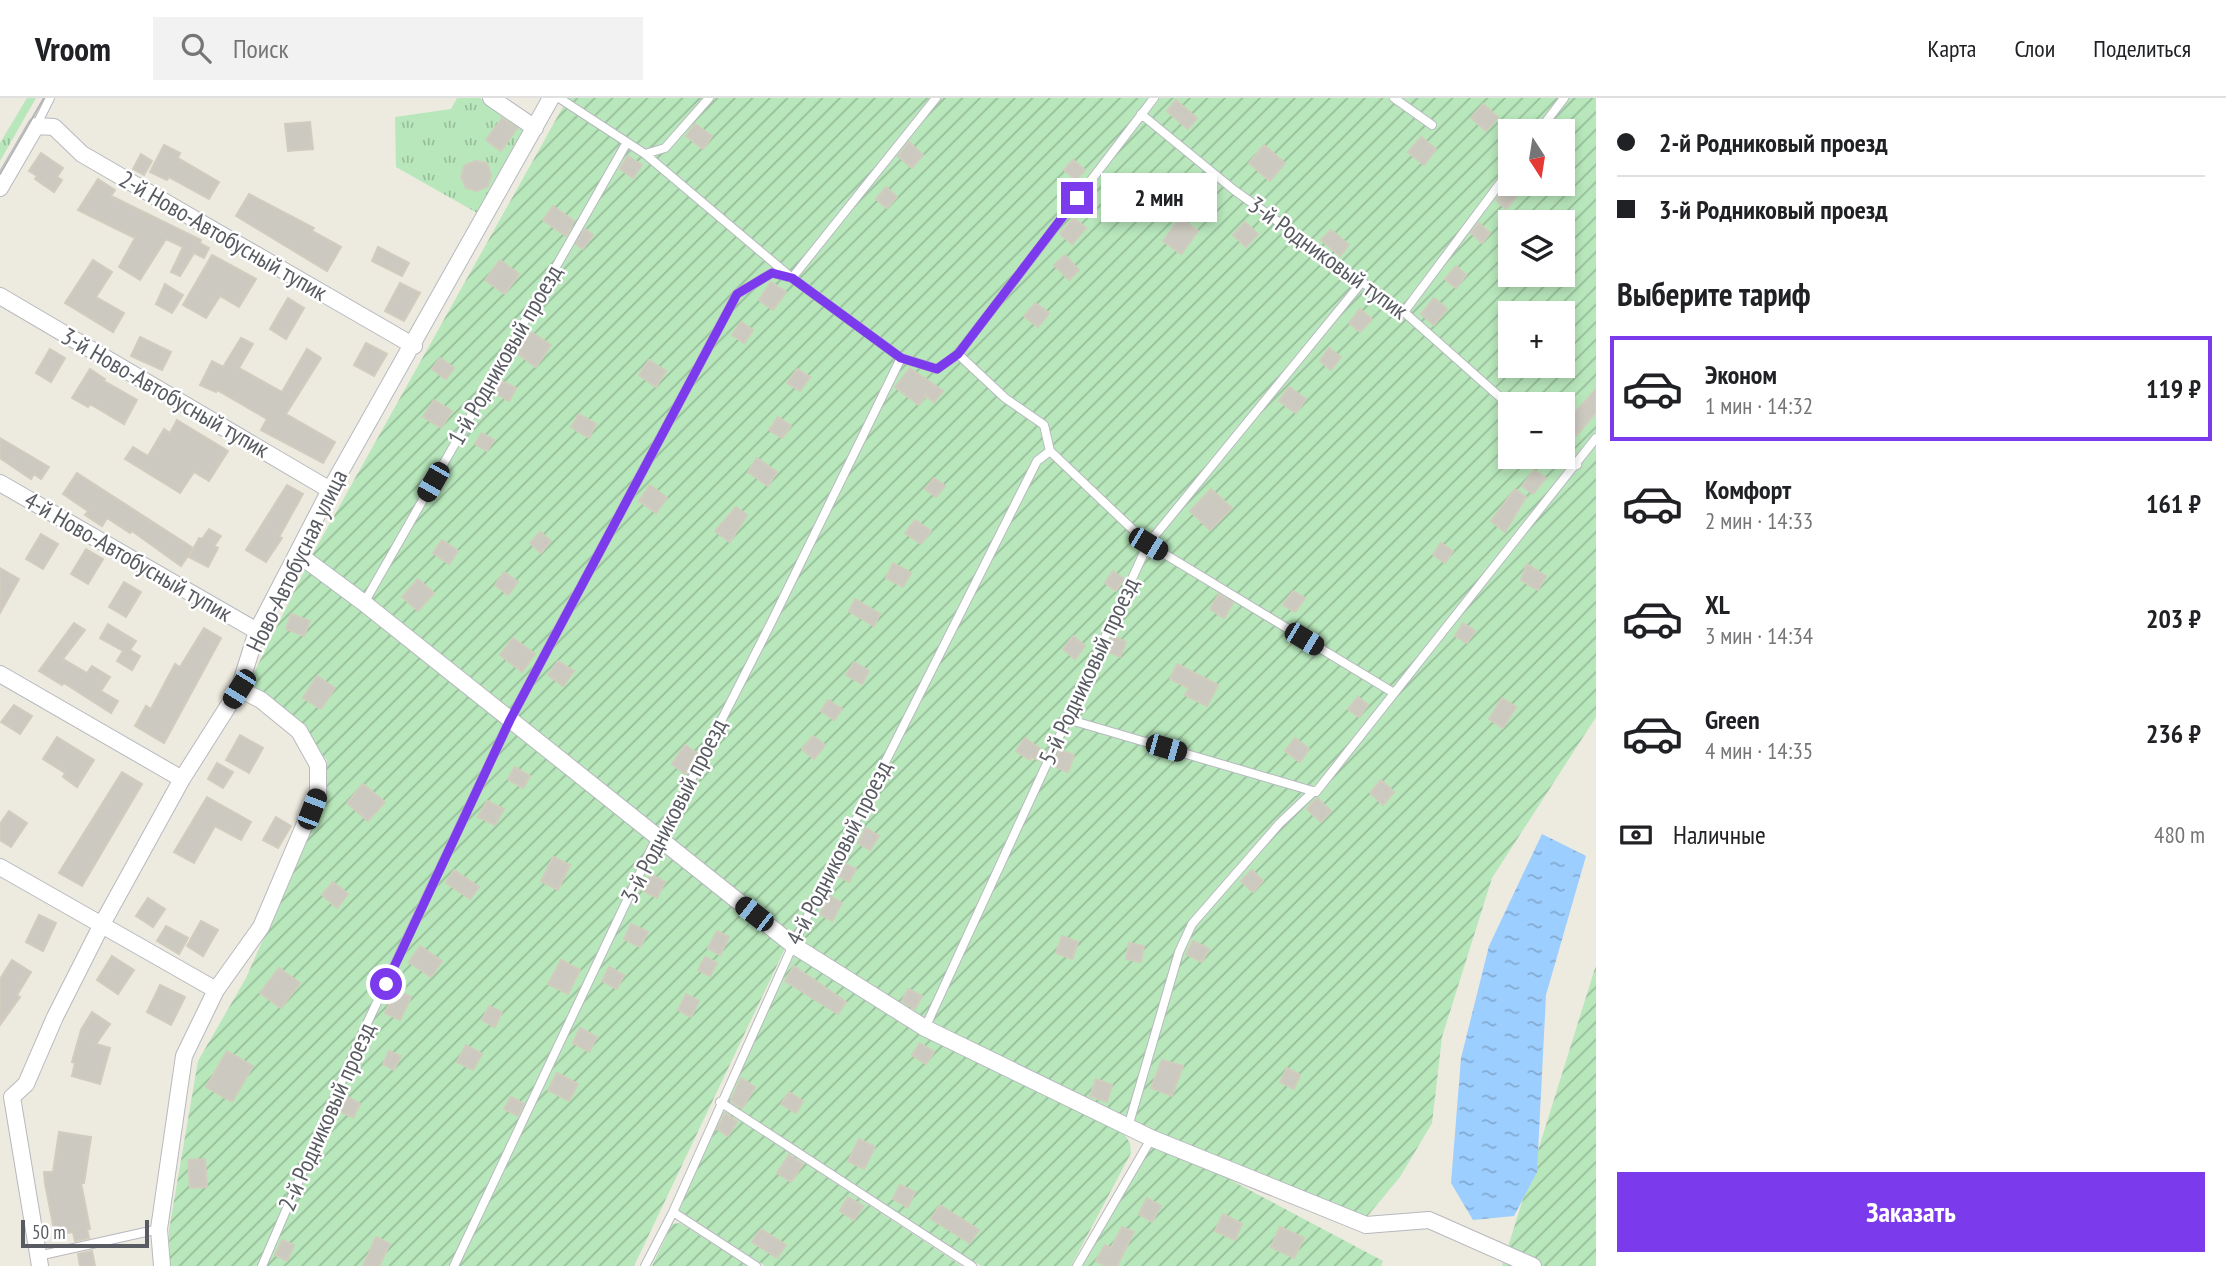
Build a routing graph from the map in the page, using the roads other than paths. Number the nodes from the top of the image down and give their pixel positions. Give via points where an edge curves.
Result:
1 (50, 98) edge
2 (491, 98) edge
3 (551, 98) edge
4 (559, 98) edge
5 (709, 98) edge
6 (936, 98) edge
7 (1154, 98) edge
8 (1394, 98) edge
9 (1564, 98) edge
10 (1141, 114) junction
11 (1548, 119) edge
12 (1432, 125) dead end
13 (36, 126) junction
14 (535, 128) junction
15 (626, 144) junction
16 (645, 154) junction
17 (1498, 186) edge
18 (0, 188) edge
19 (792, 278) junction
20 (1362, 282) junction
21 (0, 296) edge
22 (1404, 312) junction
23 (414, 346) junction
24 (958, 354) junction
25 (901, 358) junction
26 (1498, 395) edge
27 (1596, 438) edge
28 (1050, 451) junction
29 (1577, 465) joint
30 (0, 483) edge
31 (331, 490) junction
32 (1148, 544) junction
33 (298, 554) junction
34 (364, 603) junction
35 (257, 631) junction
36 (0, 674) edge
37 (239, 689) junction
38 (1394, 693) junction
39 (1067, 719) junction
40 (510, 720) junction
41 (182, 779) junction
42 (1314, 791) junction
43 (657, 837) junction
44 (0, 867) edge
45 (101, 926) junction
46 (793, 945) junction
47 (216, 990) junction
48 (925, 1028) junction
49 (4, 1094) edge
50 (720, 1102) junction
51 (1128, 1127) junction
52 (1152, 1138) junction
53 (673, 1212) junction
54 (159, 1229) junction
55 (39, 1261) edge
56 (162, 1266) edge
57 (262, 1266) edge
58 (454, 1266) edge
59 (645, 1266) edge
60 (756, 1266) edge
61 (972, 1266) edge
62 (1077, 1266) edge
63 (1533, 1266) edge

1 - 13 lane
2 - 14 street
3 - 14 street, Ново-Автобусная улица
4 - 15 lane
5 - 16 lane via 665,148
6 - 19 lane
7 - 10 lane
8 - 12 lane
9 - 11 lane
10 - 20 lane, 3-й Родниковый тупик via 1234,190
10 - 24 lane
13 - 18 street
13 - 23 street, 2-й Ново-Автобусный тупик via 54,127 82,154
14 - 23 street, Ново-Автобусная улица
15 - 16 lane
15 - 34 lane, 1-й Родниковый проезд
16 - 19 lane
17 - 22 lane
19 - 25 lane
19 - 40 lane, 2-й Родниковый проезд via 772,273 737,294
20 - 22 lane, 3-й Родниковый тупик
20 - 32 lane, 5-й Родниковый проезд
21 - 31 street, 3-й Ново-Автобусный тупик
22 - 26 lane, 3-й Родниковый тупик
23 - 31 street, Ново-Автобусная улица
24 - 25 lane via 937,369
24 - 28 lane via 1005,398 1044,425
25 - 43 lane, 3-й Родниковый проезд via 667,827
27 - 29 lane
28 - 32 lane
28 - 46 lane, 4-й Родниковый проезд via 1037,461
29 - 38 lane
30 - 35 street, 4-й Ново-Автобусный тупик
31 - 33 street, Ново-Автобусная улица
32 - 38 lane
32 - 39 lane, 5-й Родниковый проезд
33 - 34 street
33 - 35 street, Ново-Автобусная улица
34 - 40 street
35 - 37 street, Ново-Автобусная улица
36 - 41 street
37 - 41 street, Ново-Автобусная улица
37 - 47 street via 261,700 299,732 318,765 318,793 261,927
38 - 42 lane
39 - 42 lane
39 - 48 lane, 5-й Родниковый проезд
40 - 43 street
40 - 57 lane, 2-й Родниковый проезд via 363,1032
41 - 45 street, Ново-Автобусная улица
42 - 51 lane via 1192,923
43 - 46 street
43 - 58 lane, 3-й Родниковый проезд
44 - 45 street
45 - 47 street
45 - 49 street, Ново-Автобусная улица via 26,1084
46 - 48 street
46 - 50 lane, 4-й Родниковый проезд
47 - 54 street via 184,1056
48 - 51 street
49 - 55 street, Ново-Автобусная улица
50 - 53 lane, 4-й Родниковый проезд
50 - 61 lane
51 - 52 street
52 - 62 lane
52 - 63 street via 1366,1225 1429,1220
53 - 59 lane, 4-й Родниковый проезд
53 - 60 lane
54 - 55 lane
54 - 56 street

